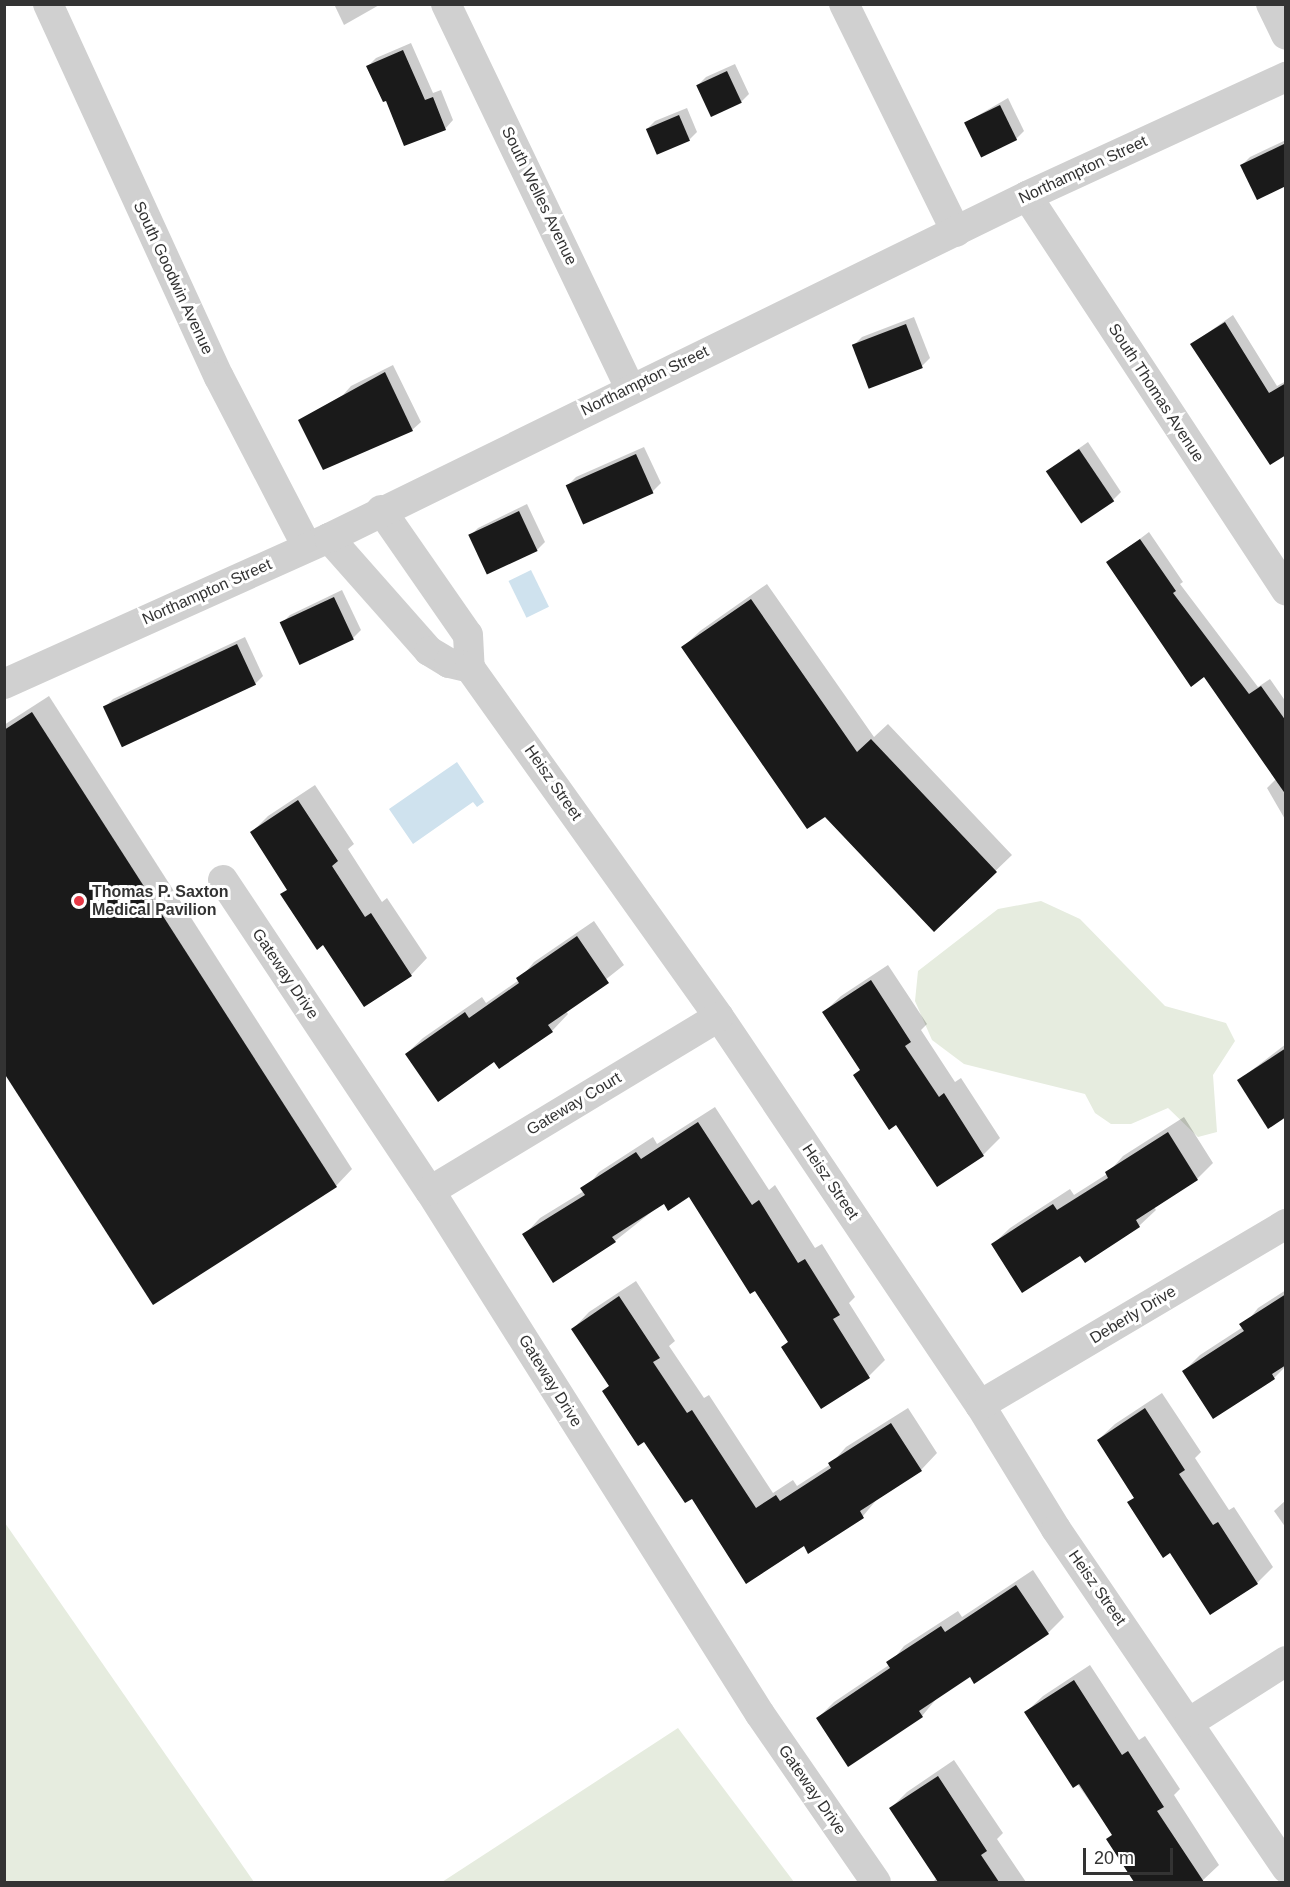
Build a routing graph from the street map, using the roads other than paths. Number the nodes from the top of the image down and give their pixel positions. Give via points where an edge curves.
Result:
1 (48, 4) edge
2 (446, 4) edge
3 (844, 4) edge
4 (1270, 4) edge
5 (1286, 35) edge
6 (1286, 77) edge
7 (1027, 196) junction
8 (956, 232) junction
9 (630, 388) junction
10 (381, 510) junction
11 (318, 543) junction
12 (1286, 591) edge
13 (470, 668) junction
14 (4, 684) edge
15 (223, 880) dead end
16 (719, 1017) junction
17 (430, 1191) junction
18 (1286, 1224) edge
19 (980, 1406) junction
20 (1286, 1661) edge
21 (1190, 1722) junction
22 (1285, 1868) edge
23 (876, 1882) edge

1 - 11 street, South Goodwin Avenue via 219,377
2 - 9 street, South Welles Avenue
3 - 8 street
4 - 5 street
6 - 7 street, Northampton Street
7 - 8 street, Northampton Street
7 - 12 street, South Thomas Avenue
8 - 9 street, Northampton Street
9 - 10 street, Northampton Street
10 - 11 street, Northampton Street
10 - 13 street via 468,635
11 - 13 street via 429,651 449,663
11 - 14 street, Northampton Street
13 - 16 street, Heisz Street
15 - 17 street, Gateway Drive
16 - 17 street, Gateway Court
16 - 19 street, Heisz Street
17 - 23 street, Gateway Drive via 760,1714
18 - 19 street, Deberly Drive
19 - 21 street, Heisz Street via 1056,1529
20 - 21 street
21 - 22 street, Heisz Street

